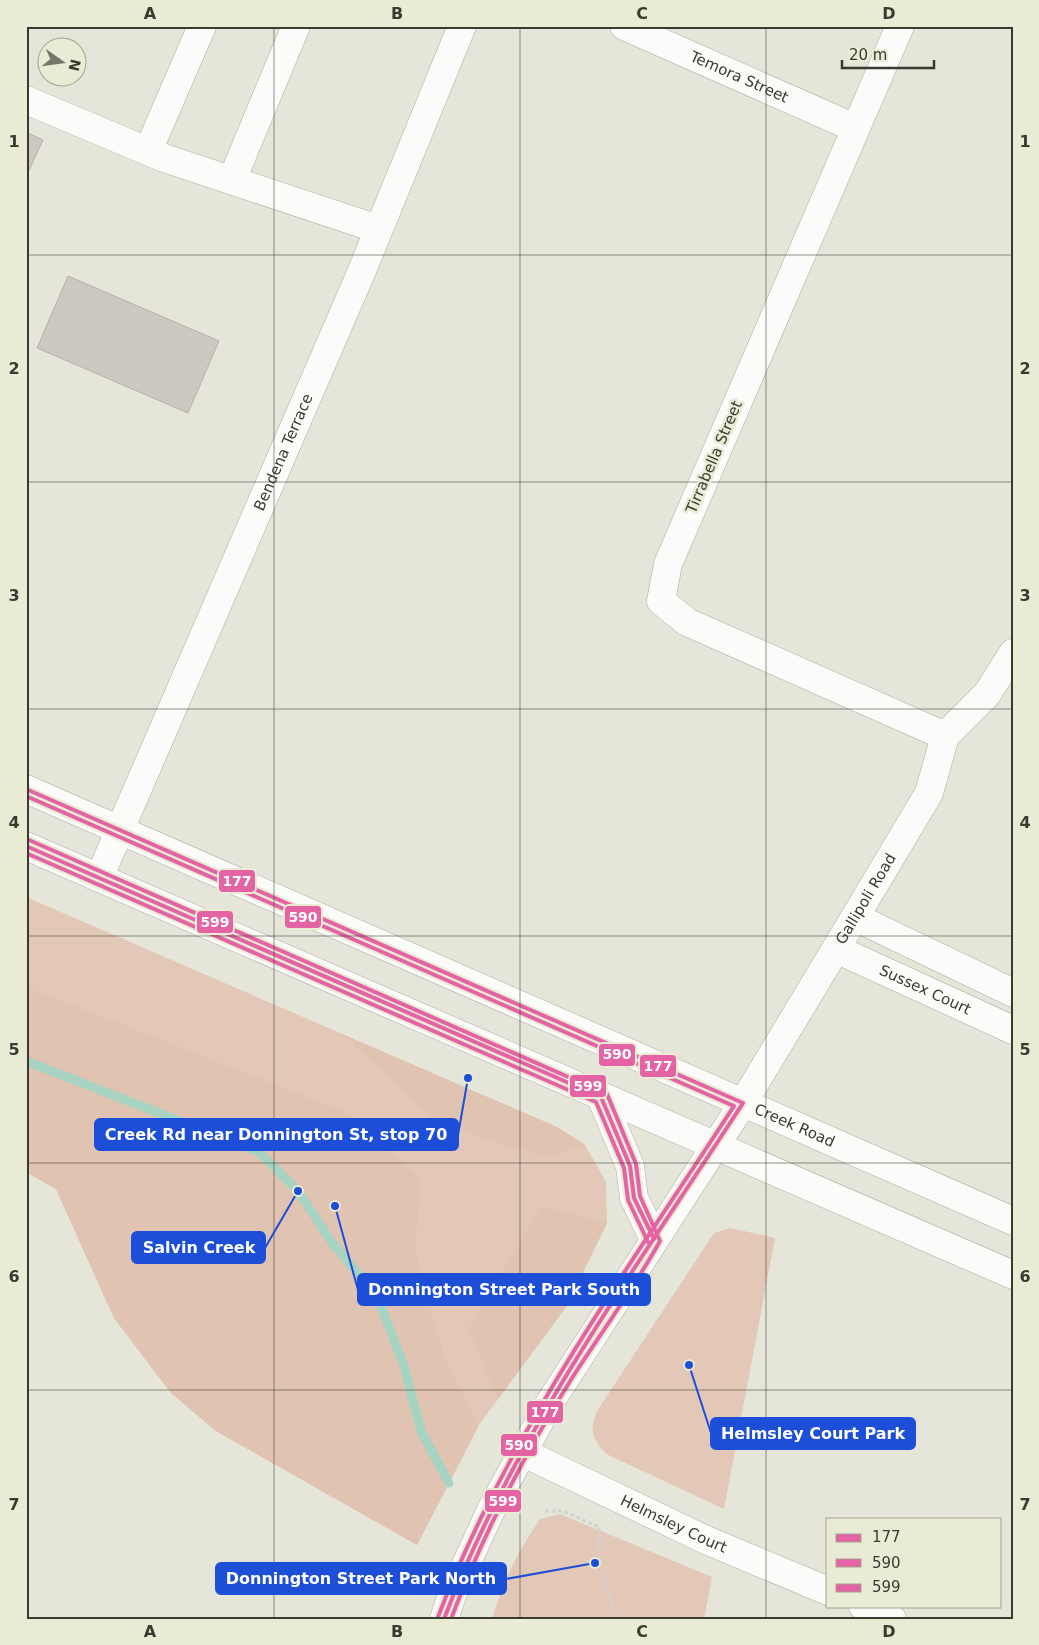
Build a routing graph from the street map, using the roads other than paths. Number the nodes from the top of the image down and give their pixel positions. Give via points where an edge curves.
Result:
1 (202, 26) edge
2 (296, 26) edge
3 (462, 26) edge
4 (624, 26) edge
5 (900, 26) edge
6 (26, 100) edge
7 (855, 128) junction
8 (148, 151) junction
9 (232, 180) junction
10 (378, 228) junction
11 (1013, 653) edge
12 (945, 736) junction
13 (26, 789) edge
14 (120, 829) junction
15 (26, 846) edge
16 (99, 878) junction
17 (855, 917) junction
18 (836, 949) junction
19 (1013, 993) edge
20 (1013, 1030) edge
21 (601, 1097) junction
22 (743, 1102) junction
23 (715, 1147) junction
24 (1013, 1221) edge
25 (654, 1240) junction
26 (1013, 1275) edge
27 (522, 1452) junction
28 (826, 1590) edge
29 (867, 1608) edge
30 (444, 1619) edge
31 (892, 1619) edge

1 - 8 street
2 - 9 street
3 - 10 street, Bendena Terrace
4 - 7 street, Temora Street
5 - 7 street, Tirrabella Street
6 - 8 street
7 - 12 street, Tirrabella Street via 668,564 661,600 687,622
8 - 9 street
9 - 10 street
10 - 14 street, Bendena Terrace
11 - 12 street, Gallipoli Road via 987,694
12 - 17 street, Gallipoli Road via 929,793
13 - 14 street, Creek Road
14 - 16 street, Bendena Terrace
14 - 22 street, Creek Road
15 - 16 street
16 - 21 street
17 - 18 street, Gallipoli Road
17 - 19 street
18 - 20 street, Sussex Court
18 - 22 street, Gallipoli Road
21 - 23 street
21 - 25 street via 630,1166 634,1198
22 - 23 street, Gallipoli Road
22 - 24 street, Creek Road
23 - 25 street, Gallipoli Road
23 - 26 street
25 - 27 street, Gallipoli Road
27 - 28 street, Helmsley Court via 706,1540
27 - 30 street, Gallipoli Road via 487,1518
29 - 31 street

